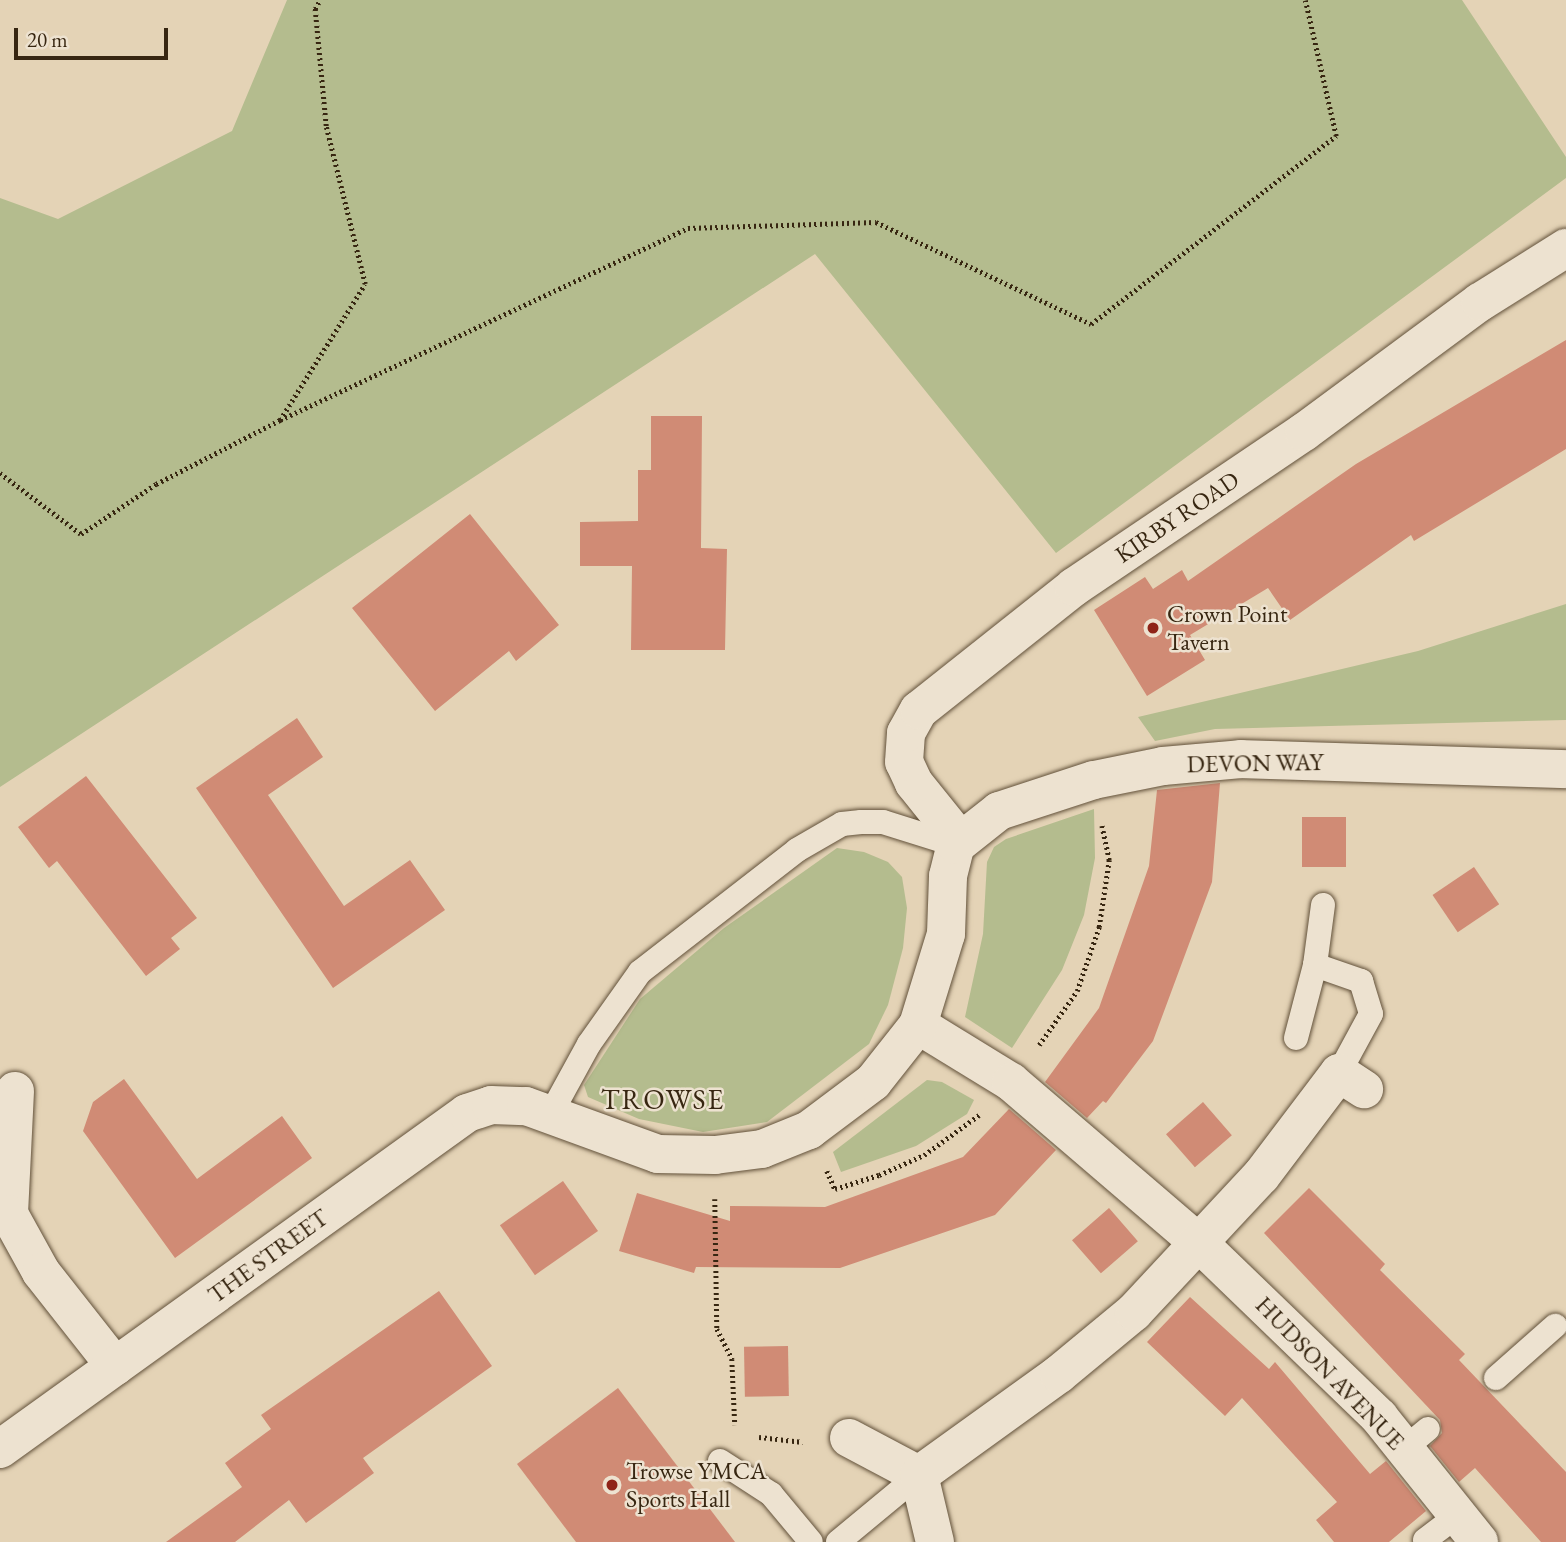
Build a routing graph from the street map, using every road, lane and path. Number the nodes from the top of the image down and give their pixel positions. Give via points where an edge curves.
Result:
1 (320, 0) edge
2 (1305, 0) edge
3 (1566, 248) edge
4 (280, 420) junction
5 (0, 473) edge
6 (1566, 769) edge
7 (958, 842) junction
8 (1323, 905) dead end
9 (1315, 965) junction
10 (918, 1025) junction
11 (1296, 1038) dead end
12 (1351, 1081) joint
13 (15, 1091) dead end
14 (549, 1117) junction
15 (715, 1155) junction
16 (5, 1215) edge
17 (1200, 1244) junction
18 (1555, 1326) dead end
19 (115, 1366) junction
20 (1496, 1378) dead end
21 (736, 1434) dead end
22 (750, 1436) dead end
23 (849, 1438) joint
24 (0, 1448) edge
25 (720, 1461) dead end
26 (919, 1475) junction
27 (1468, 1529) edge
28 (1424, 1540) dead end
29 (811, 1542) edge
30 (838, 1542) edge
31 (935, 1542) edge

1 - 4 path via 315,9 326,126 365,284
2 - 4 path via 1336,136 1091,324 876,222 688,228
3 - 7 street, KIRBY ROAD via 1480,302 1304,432 1074,587 919,710 905,733 904,762
4 - 5 path via 156,484 81,534
6 - 7 street, DEVON WAY via 1241,759 1163,766 1094,780 999,811
7 - 10 street via 948,876 946,934
7 - 14 lane via 883,822 861,822 842,824 796,850 640,972 589,1044
8 - 9 lane
9 - 11 lane
9 - 12 lane via 1361,981 1371,1014
10 - 15 street, THE STREET via 873,1082 808,1130 762,1149
10 - 17 street, HUDSON AVENUE via 1011,1082
12 - 17 street
13 - 16 street
14 - 15 street, THE STREET via 658,1154
14 - 19 street, THE STREET via 510,1103 467,1113
15 - 21 path via 717,1329 732,1359
16 - 19 street via 41,1272
17 - 26 street via 1133,1312 1059,1374
17 - 27 street, HUDSON AVENUE via 1416,1439
18 - 20 lane
19 - 24 street, THE STREET
22 - 23 path via 818,1444
23 - 26 street
25 - 29 lane via 771,1494
26 - 30 lane
26 - 31 street
27 - 28 lane

